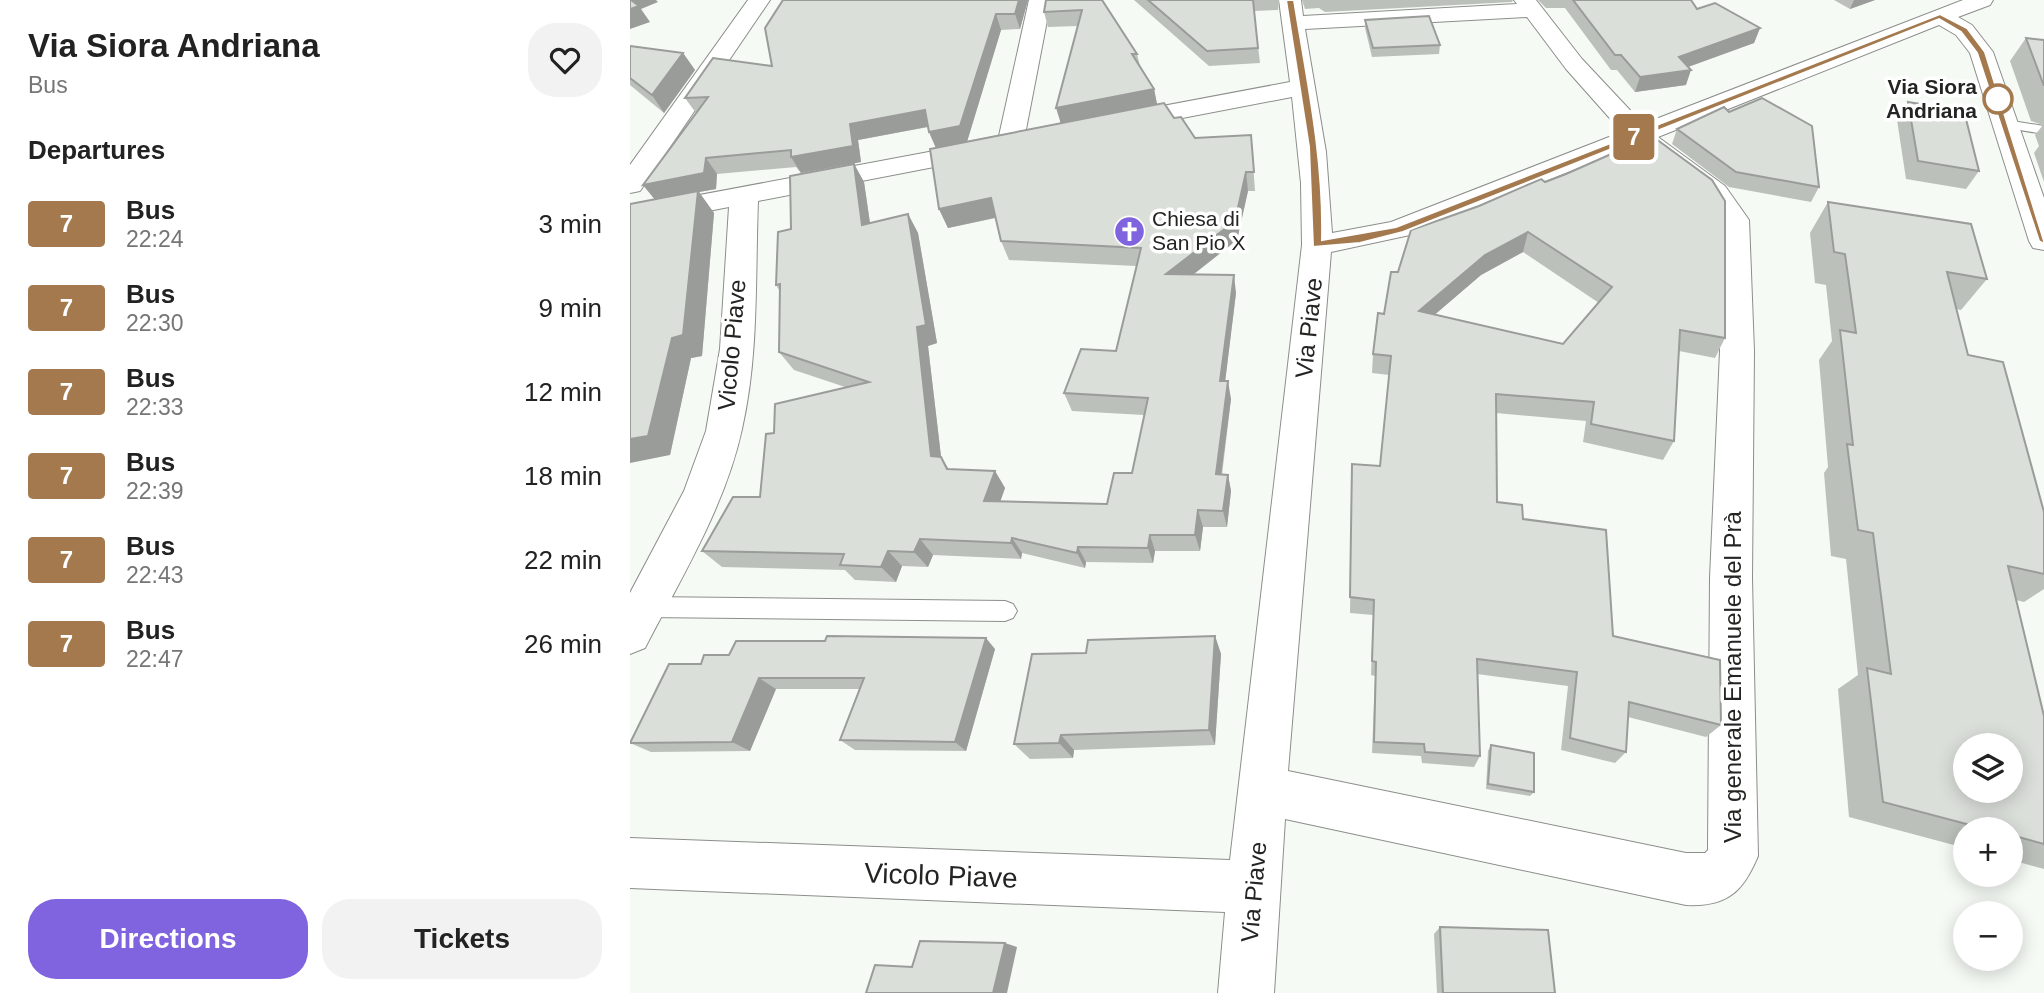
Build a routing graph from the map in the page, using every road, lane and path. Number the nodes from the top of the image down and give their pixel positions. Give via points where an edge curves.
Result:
1 (759, 0) edge
2 (1040, 0) edge
3 (1977, 1) edge
4 (1528, 5) edge
5 (1406, 8) edge
6 (1292, 11) edge
7 (1940, 16) junction
8 (1304, 88) junction
9 (2007, 124) junction
10 (1101, 126) edge
11 (2044, 130) edge
12 (1639, 135) junction
13 (630, 185) edge
14 (744, 193) junction
15 (630, 216) edge
16 (2044, 241) edge
17 (1317, 244) junction
18 (1005, 611) dead end
19 (637, 621) edge
20 (1263, 790) junction
21 (630, 863) edge
22 (1252, 887) junction
23 (1246, 993) edge

1 - 13 street
2 - 14 street via 1021,80 1022,142
3 - 7 street, Via Piave
4 - 5 street
4 - 12 street, Via generale Emanuele del Prà
5 - 6 street
6 - 8 street
7 - 9 street via 1964,30 1976,44
7 - 12 street, Via Piave
8 - 10 street
8 - 17 street via 1315,160
9 - 11 lane
9 - 16 street
12 - 17 street, Via Piave via 1399,229
12 - 20 street, Via generale Emanuele del Prà via 1715,192 1730,210 1737,232 1731,579 1734,839 1727,870 1717,878 1686,879
14 - 15 street
14 - 19 street, Vicolo Piave via 730,401 712,466
17 - 20 street, Via Piave
18 - 19 lane, Vicolo Piave
20 - 22 street, Via Piave
21 - 22 street, Vicolo Piave
22 - 23 street, Via Piave

